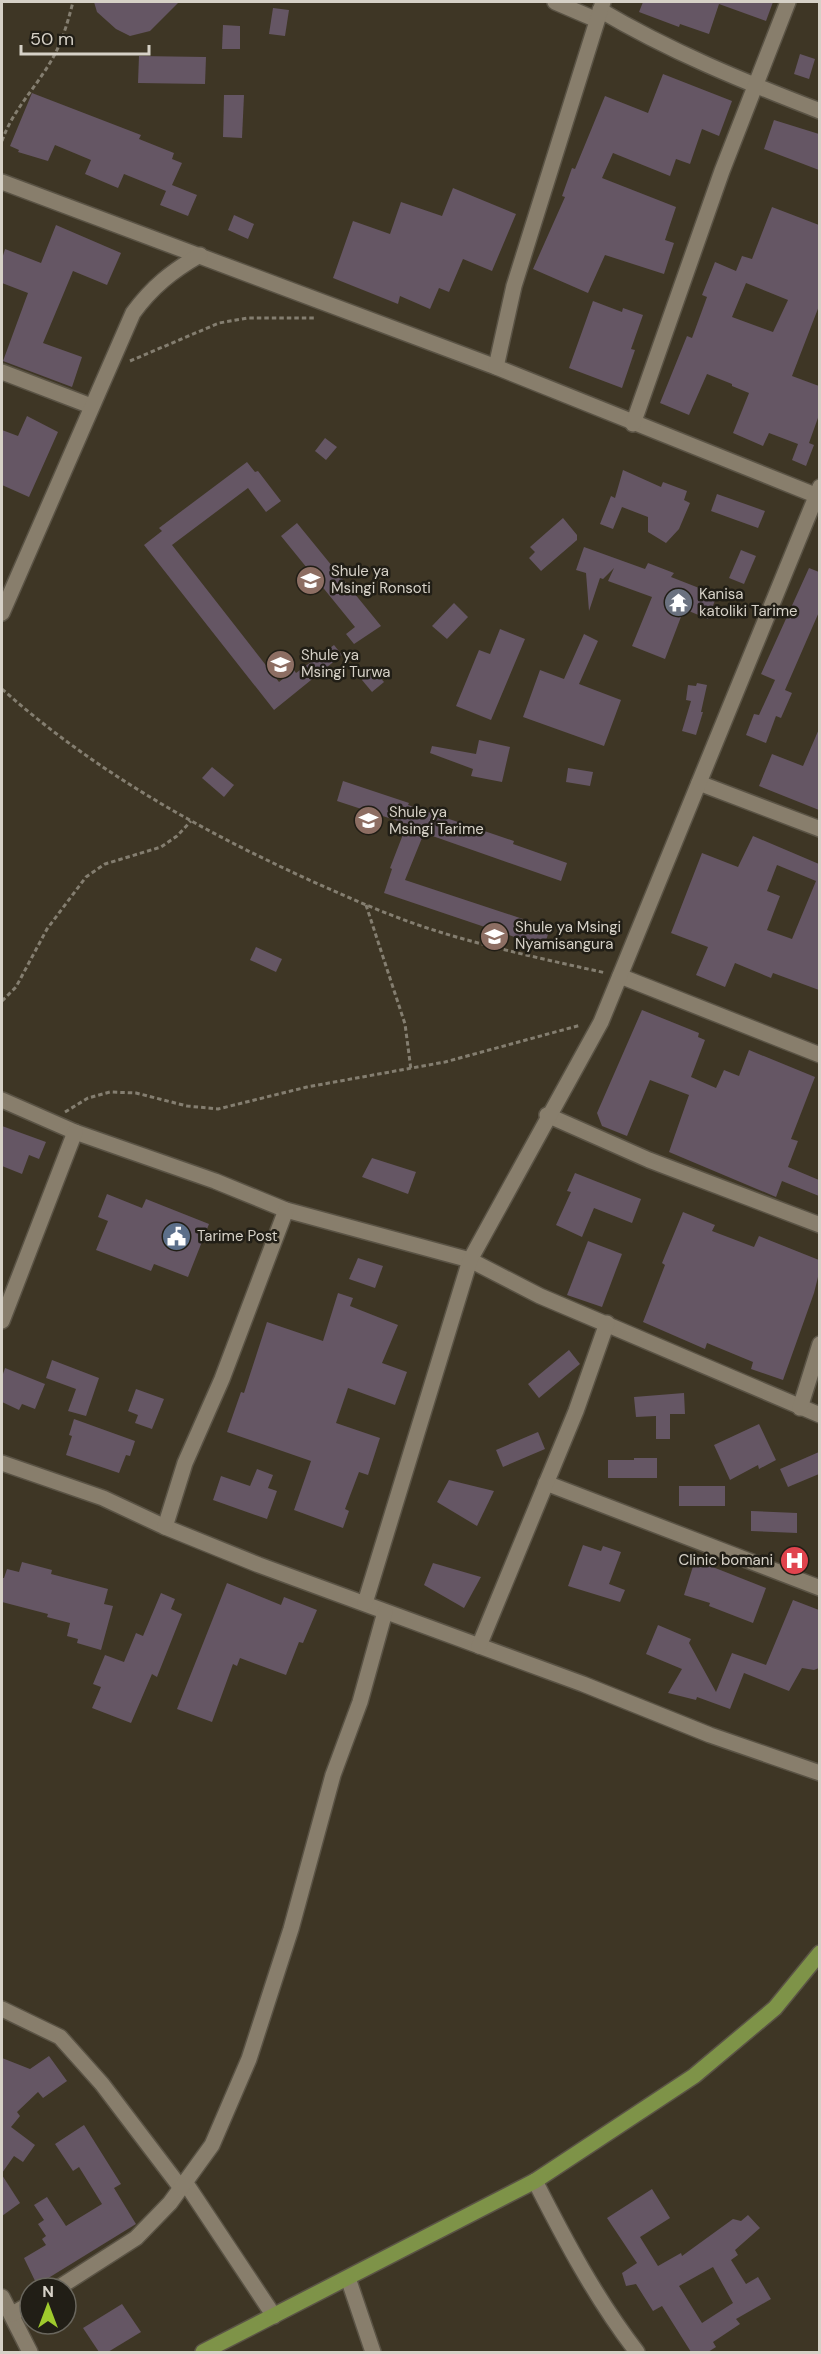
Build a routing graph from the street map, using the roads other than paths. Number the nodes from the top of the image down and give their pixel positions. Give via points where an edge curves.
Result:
1 (555, 2) edge
2 (788, 2) edge
3 (600, 10) edge
4 (754, 86) junction
5 (819, 111) edge
6 (2, 182) edge
7 (200, 255) junction
8 (496, 367) junction
9 (2, 372) edge
10 (91, 406) junction
11 (633, 424) junction
12 (818, 493) edge
13 (2, 613) edge
14 (699, 783) junction
15 (819, 829) edge
16 (620, 976) junction
17 (819, 1055) edge
18 (2, 1100) edge
19 (547, 1115) junction
20 (75, 1132) junction
21 (286, 1210) junction
22 (819, 1225) edge
23 (470, 1260) junction
24 (2, 1321) edge
25 (607, 1323) junction
26 (819, 1344) edge
27 (800, 1408) junction
28 (819, 1415) edge
29 (2, 1463) edge
30 (546, 1483) junction
31 (165, 1527) junction
32 (819, 1587) edge
33 (365, 1603) junction
34 (385, 1612) junction
35 (479, 1646) junction
36 (819, 1773) edge
37 (819, 1953) edge
38 (2, 2009) edge
39 (535, 2181) junction
40 (183, 2185) junction
41 (77, 2276) edge
42 (348, 2278) junction
43 (2, 2297) edge
44 (18, 2311) edge
45 (12, 2314) junction
46 (274, 2316) junction
47 (30, 2352) edge
48 (203, 2352) edge
49 (373, 2352) edge
50 (636, 2352) edge

1 - 3 street
2 - 4 street
3 - 4 street via 636,32
3 - 8 street via 514,286
4 - 5 street
4 - 11 street
6 - 7 street
7 - 8 street
7 - 10 street via 170,272 133,313
8 - 11 street
9 - 10 street
10 - 13 street
11 - 12 street
12 - 14 street
14 - 15 street
14 - 16 street
16 - 17 street
16 - 19 street via 601,1022
18 - 20 street
19 - 22 street via 649,1160
19 - 23 street
20 - 21 street
20 - 24 street
21 - 23 street
21 - 31 street via 226,1369 185,1463
23 - 25 street via 540,1296
23 - 33 street
25 - 27 street
25 - 30 street
26 - 27 street
27 - 28 street
29 - 31 street via 103,1498
30 - 32 street
30 - 35 street
31 - 33 street
33 - 34 street
34 - 35 street
34 - 40 street via 249,2058 212,2145
35 - 36 street
37 - 39 main road via 775,2008 694,2076
38 - 40 street via 60,2037
39 - 42 main road
39 - 50 street via 571,2252
40 - 41 street via 136,2238
40 - 46 street
42 - 46 main road
42 - 49 street
43 - 45 street
44 - 45 street
45 - 47 street
46 - 48 main road

